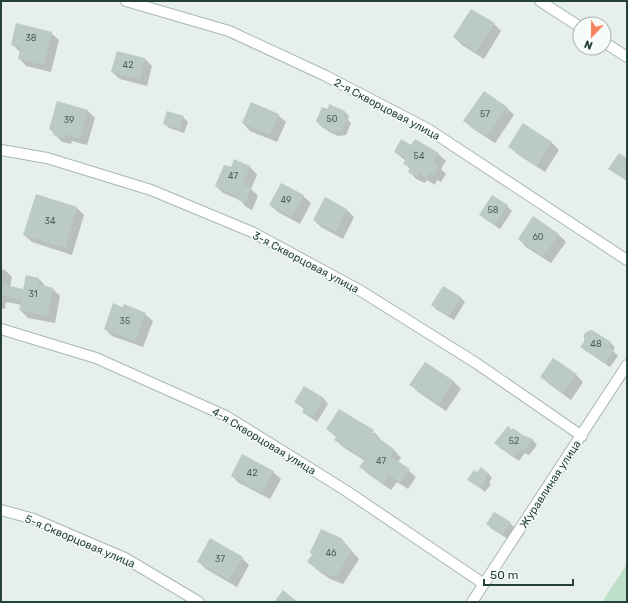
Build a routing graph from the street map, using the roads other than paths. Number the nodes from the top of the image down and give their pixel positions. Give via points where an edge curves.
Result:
1 (126, 1) edge
2 (540, 1) edge
3 (572, 22) edge
4 (612, 47) edge
5 (627, 57) edge
6 (1, 150) edge
7 (627, 260) edge
8 (1, 329) edge
9 (627, 365) edge
10 (582, 436) junction
11 (1, 510) edge
12 (484, 584) junction
13 (199, 602) edge
14 (472, 602) edge

1 - 7 street, 2-я Скворцовая улица via 229,30 333,79 428,129
2 - 3 street
4 - 5 street
6 - 10 street, 3-я Скворцовая улица via 47,158 152,190 252,232 361,291 476,363
8 - 12 street, 4-я Скворцовая улица via 96,358 226,416 346,490
9 - 10 street, Журавлиная улица
10 - 12 street, Журавлиная улица
11 - 13 street, 5-я Скворцовая улица via 34,519 125,558
12 - 14 street, Журавлиная улица

